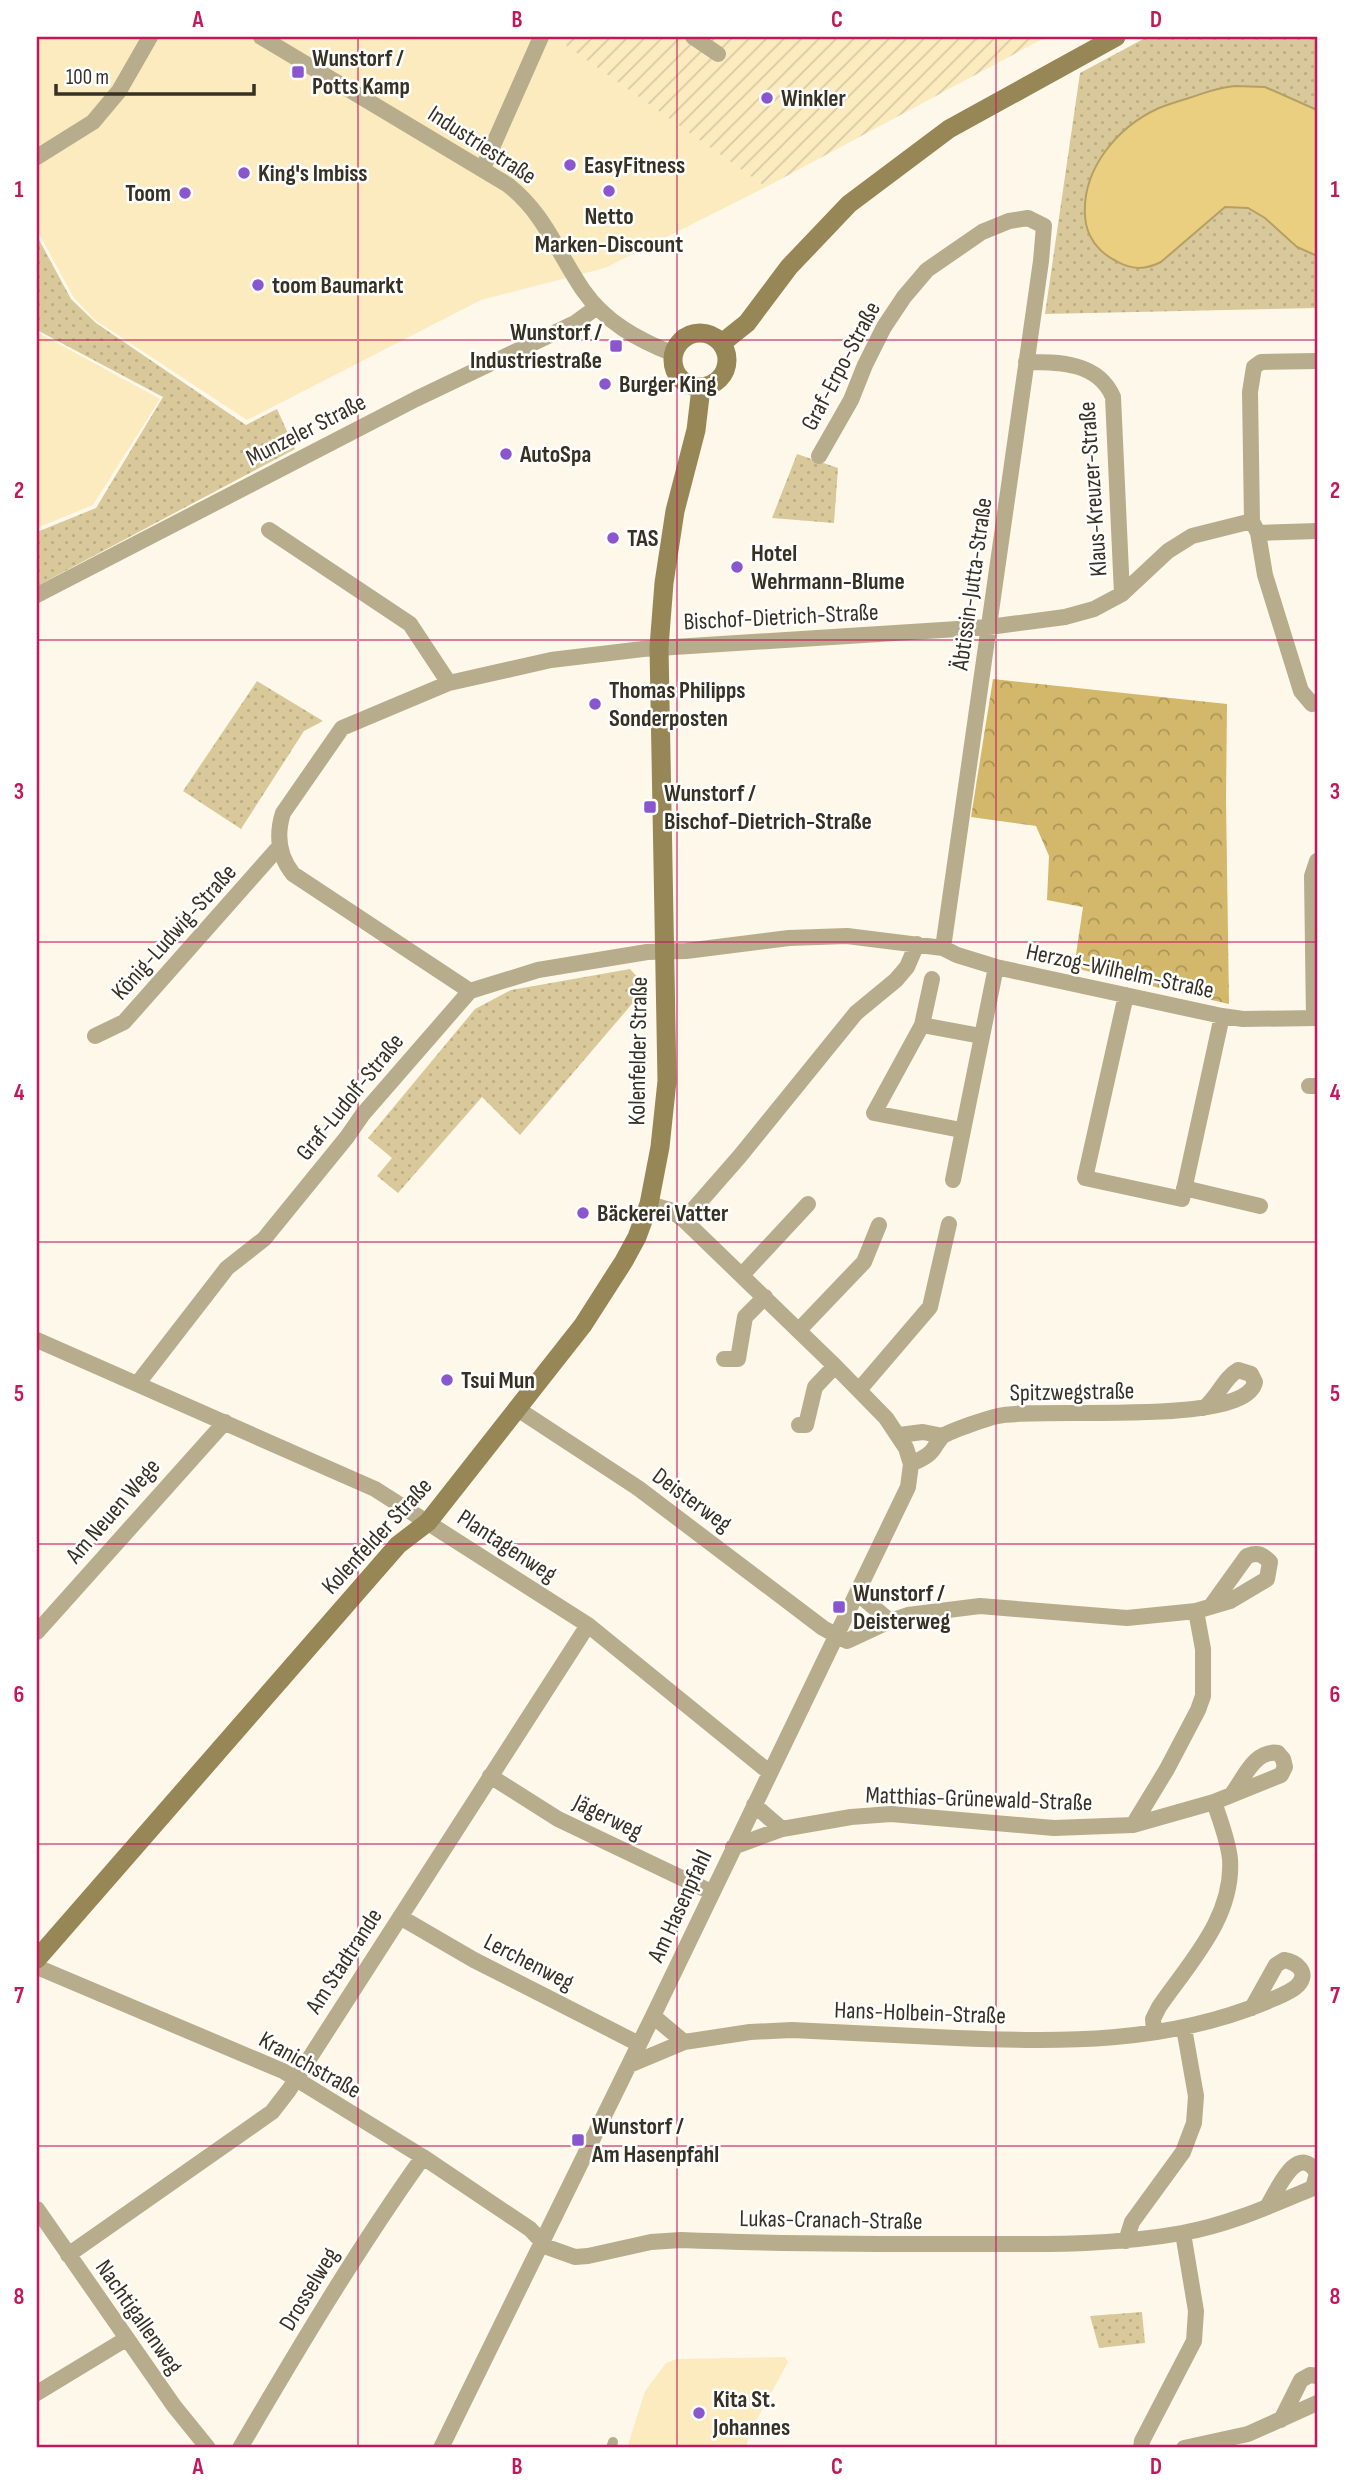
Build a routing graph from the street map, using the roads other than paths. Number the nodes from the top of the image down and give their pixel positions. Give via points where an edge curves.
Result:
1 (150, 37) edge
2 (261, 37) edge
3 (541, 37) edge
4 (693, 37) edge
5 (1116, 37) edge
6 (718, 54) dead end
7 (37, 157) edge
8 (483, 169) junction
9 (1044, 226) joint
10 (597, 307) junction
11 (722, 344) junction
12 (674, 354) junction
13 (1317, 361) edge
14 (1026, 362) junction
15 (701, 388) junction
16 (819, 456) dead end
17 (1255, 527) junction
18 (269, 530) dead end
19 (1317, 531) edge
20 (1122, 594) junction
21 (37, 595) edge
22 (989, 627) junction
23 (659, 648) junction
24 (449, 683) junction
25 (1317, 702) edge
26 (279, 847) junction
27 (1317, 861) edge
28 (917, 944) junction
29 (943, 948) junction
30 (664, 951) junction
31 (996, 967) junction
32 (932, 979) dead end
33 (470, 991) junction
34 (1126, 995) junction
35 (1222, 1016) junction
36 (1316, 1018) edge
37 (922, 1025) junction
38 (95, 1036) dead end
39 (981, 1036) junction
40 (961, 1130) junction
41 (953, 1180) dead end
42 (1184, 1188) junction
43 (649, 1204) junction
44 (808, 1204) dead end
45 (1259, 1206) dead end
46 (684, 1220) junction
47 (949, 1224) dead end
48 (880, 1225) dead end
49 (742, 1275) junction
50 (765, 1297) junction
51 (799, 1330) junction
52 (40, 1346) edge
53 (724, 1359) dead end
54 (835, 1366) junction
55 (138, 1383) junction
56 (859, 1390) junction
57 (516, 1408) junction
58 (1204, 1408) dead end
59 (225, 1422) junction
60 (799, 1425) dead end
61 (900, 1435) junction
62 (943, 1436) junction
63 (911, 1464) junction
64 (428, 1522) junction
65 (857, 1593) junction
66 (890, 1621) junction
67 (588, 1625) junction
68 (37, 1632) edge
69 (836, 1637) junction
70 (769, 1772) junction
71 (489, 1776) junction
72 (1232, 1794) dead end
73 (1214, 1802) junction
74 (754, 1805) junction
75 (1133, 1825) junction
76 (782, 1829) junction
77 (733, 1847) junction
78 (712, 1892) junction
79 (400, 1917) junction
80 (37, 1959) edge
81 (37, 1967) edge
82 (1252, 2008) dead end
83 (653, 2016) junction
84 (1184, 2028) junction
85 (1154, 2032) junction
86 (684, 2042) junction
87 (639, 2044) junction
88 (629, 2065) junction
89 (295, 2079) junction
90 (423, 2157) junction
91 (1267, 2207) dead end
92 (37, 2209) edge
93 (1183, 2233) junction
94 (542, 2241) junction
95 (1126, 2241) junction
96 (68, 2255) junction
97 (126, 2339) junction
98 (1317, 2376) edge
99 (37, 2393) edge
100 (1317, 2403) edge
101 (1281, 2420) junction
102 (208, 2448) edge
103 (240, 2448) edge
104 (441, 2448) edge
105 (1141, 2448) edge
106 (1184, 2448) edge

1 - 7 street via 119,91 93,122
2 - 8 street, Industriestraße
3 - 8 street
4 - 6 street
5 - 11 main road via 949,129 849,204 789,267 747,323
8 - 10 street, Industriestraße via 527,200
9 - 14 street, Äbtissin-Jutta-Straße
9 - 16 street, Graf-Erpo-Straße via 1027,219 1009,221 982,232 927,270 884,327
10 - 12 street, Industriestraße via 617,325
10 - 21 street, Munzeler Straße via 575,323 416,399
11 - 12 main road via 708,334 691,335
11 - 15 main road via 727,368 717,382
12 - 15 main road via 679,378
13 - 17 street via 1261,362 1254,367 1250,392
14 - 20 street, Klaus-Kreuzer-Straße via 1062,362 1086,369 1108,385 1113,397
14 - 22 street, Äbtissin-Jutta-Straße
15 - 23 main road, Kolenfelder Straße via 696,430 675,511
17 - 19 street, Bischof-Dietrich-Straße
17 - 20 street, Bischof-Dietrich-Straße via 1192,536 1168,551
17 - 25 street via 1301,691 1312,704
18 - 24 street via 410,624
20 - 22 street, Bischof-Dietrich-Straße via 1065,617
22 - 23 street, Bischof-Dietrich-Straße
22 - 29 street, Äbtissin-Jutta-Straße
23 - 24 street via 551,660
23 - 30 main road, Kolenfelder Straße
24 - 26 street via 342,728 284,813
26 - 33 street via 293,874
26 - 38 street, König-Ludwig-Straße via 124,1022
27 - 36 street via 1312,876
28 - 29 street, Herzog-Wilhelm-Straße
28 - 30 street, Herzog-Wilhelm-Straße via 847,936
28 - 46 street via 907,967 856,1013
29 - 31 street, Herzog-Wilhelm-Straße
30 - 33 street via 538,970
30 - 43 main road, Kolenfelder Straße via 667,1081
31 - 34 street, Herzog-Wilhelm-Straße
31 - 39 street
32 - 37 street
33 - 55 street, Graf-Ludolf-Straße via 363,1114 264,1239 227,1268
34 - 35 street, Herzog-Wilhelm-Straße
34 - 42 street via 1084,1178 1182,1199
35 - 36 street, Herzog-Wilhelm-Straße
35 - 42 street
37 - 39 street
37 - 40 street via 874,1113
39 - 40 street
40 - 41 street
42 - 45 street
43 - 46 street
43 - 57 main road, Kolenfelder Straße via 611,1283
44 - 49 street
46 - 49 street
47 - 56 street via 930,1307
48 - 51 street via 864,1262
49 - 50 street
50 - 51 street
50 - 53 street via 745,1317 738,1359
51 - 54 street
52 - 55 street, Plantagenweg
54 - 56 street
54 - 60 street via 815,1387 806,1425
55 - 59 street, Plantagenweg
56 - 61 street
57 - 64 main road, Kolenfelder Straße
57 - 69 street, Deisterweg via 638,1488
58 - 62 street, Spitzwegstraße via 1146,1414 1015,1412
59 - 64 street, Plantagenweg via 375,1489
59 - 68 street, Am Neuen Wege
61 - 62 street, Spitzwegstraße via 923,1432
61 - 63 street
62 - 63 street, Spitzwegstraße via 930,1453
63 - 65 street, Am Hasenpfahl via 902,1502
64 - 67 street, Plantagenweg
64 - 80 main road, Kolenfelder Straße via 398,1545
65 - 66 street
65 - 69 street, Am Hasenpfahl
66 - 69 street via 847,1642
66 - 75 street via 980,1606 1127,1618 1203,1609 1203,1696
67 - 70 street, Plantagenweg
67 - 71 street, Am Stadtrande
69 - 70 street, Am Hasenpfahl
70 - 74 street, Am Hasenpfahl
71 - 78 street, Jägerweg via 558,1819
71 - 79 street, Am Stadtrande
72 - 73 street, Matthias-Grünewald-Straße
73 - 75 street, Matthias-Grünewald-Straße
73 - 85 street via 1230,1857 1228,1894 1219,1921 1159,2007 1153,2019
74 - 76 street
74 - 77 street, Am Hasenpfahl
75 - 76 street, Matthias-Grünewald-Straße via 1048,1828 891,1814
76 - 77 street, Matthias-Grünewald-Straße
77 - 78 street, Am Hasenpfahl
78 - 83 street, Am Hasenpfahl
79 - 87 street, Lerchenweg
79 - 89 street, Am Stadtrande
81 - 89 street, Kranichstraße
82 - 84 street, Hans-Holbein-Straße
83 - 86 street
83 - 87 street, Am Hasenpfahl
84 - 85 street, Hans-Holbein-Straße
84 - 95 street via 1196,2096 1194,2123 1183,2152 1132,2221
85 - 86 street, Hans-Holbein-Straße via 1056,2042 792,2030
86 - 88 street, Hans-Holbein-Straße
87 - 88 street, Am Hasenpfahl
88 - 94 street, Am Hasenpfahl
89 - 90 street, Kranichstraße
89 - 96 street, Am Stadtrande via 272,2112
90 - 94 street, Kranichstraße via 530,2228
90 - 103 street, Drosselweg via 375,2224
91 - 93 street, Lukas-Cranach-Straße
92 - 96 street, Nachtigallenweg
93 - 95 street, Lukas-Cranach-Straße
93 - 105 street via 1196,2311 1194,2341
94 - 95 street, Lukas-Cranach-Straße via 575,2257 681,2240 857,2244
94 - 104 street, Am Hasenpfahl
96 - 97 street, Nachtigallenweg
97 - 99 street
97 - 102 street, Nachtigallenweg
98 - 101 street via 1301,2380
100 - 101 street
101 - 106 street via 1248,2434

